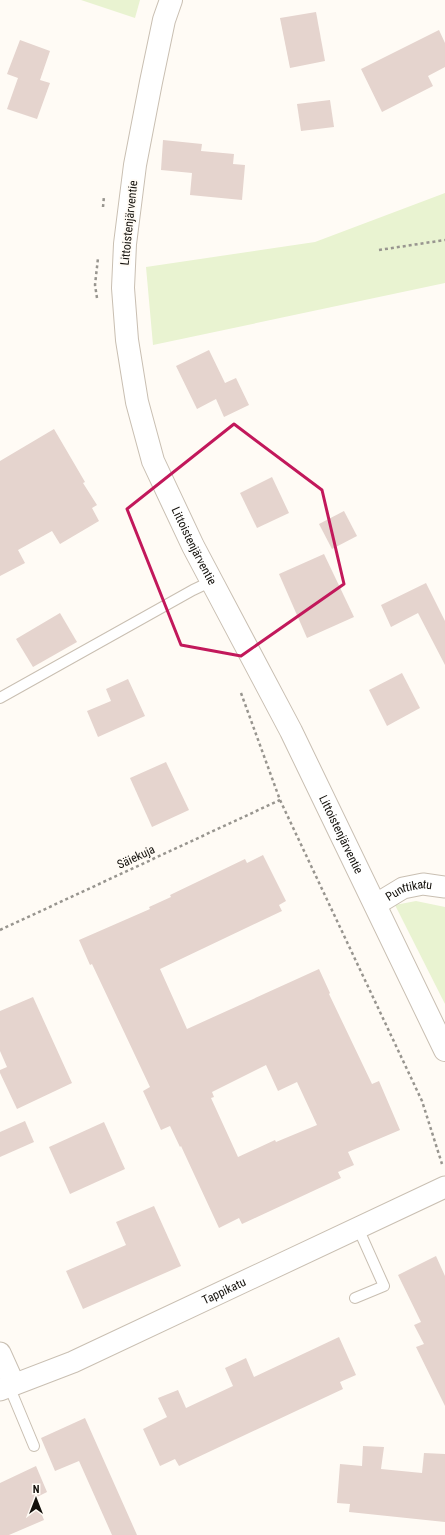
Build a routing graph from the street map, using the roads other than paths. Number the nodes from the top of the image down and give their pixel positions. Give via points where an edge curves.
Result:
1 (171, 0) edge
2 (212, 581) junction
3 (0, 698) edge
4 (445, 887) edge
5 (375, 904) junction
6 (445, 1050) edge
7 (445, 1187) edge
8 (358, 1228) junction
9 (355, 1298) dead end
10 (0, 1353) edge
11 (8, 1387) edge
12 (34, 1446) dead end

1 - 2 street, Littoistenjärventie via 152,74 135,165 125,244 123,288 127,340 137,402 153,461
2 - 3 lane
2 - 5 street, Littoistenjärventie via 292,731
4 - 5 street, Punttikatu via 422,884 403,888
5 - 6 street, Littoistenjärventie
7 - 8 street, Tappikatu
8 - 9 lane via 384,1286
8 - 11 street, Tappikatu via 74,1362
10 - 11 street
11 - 12 lane

